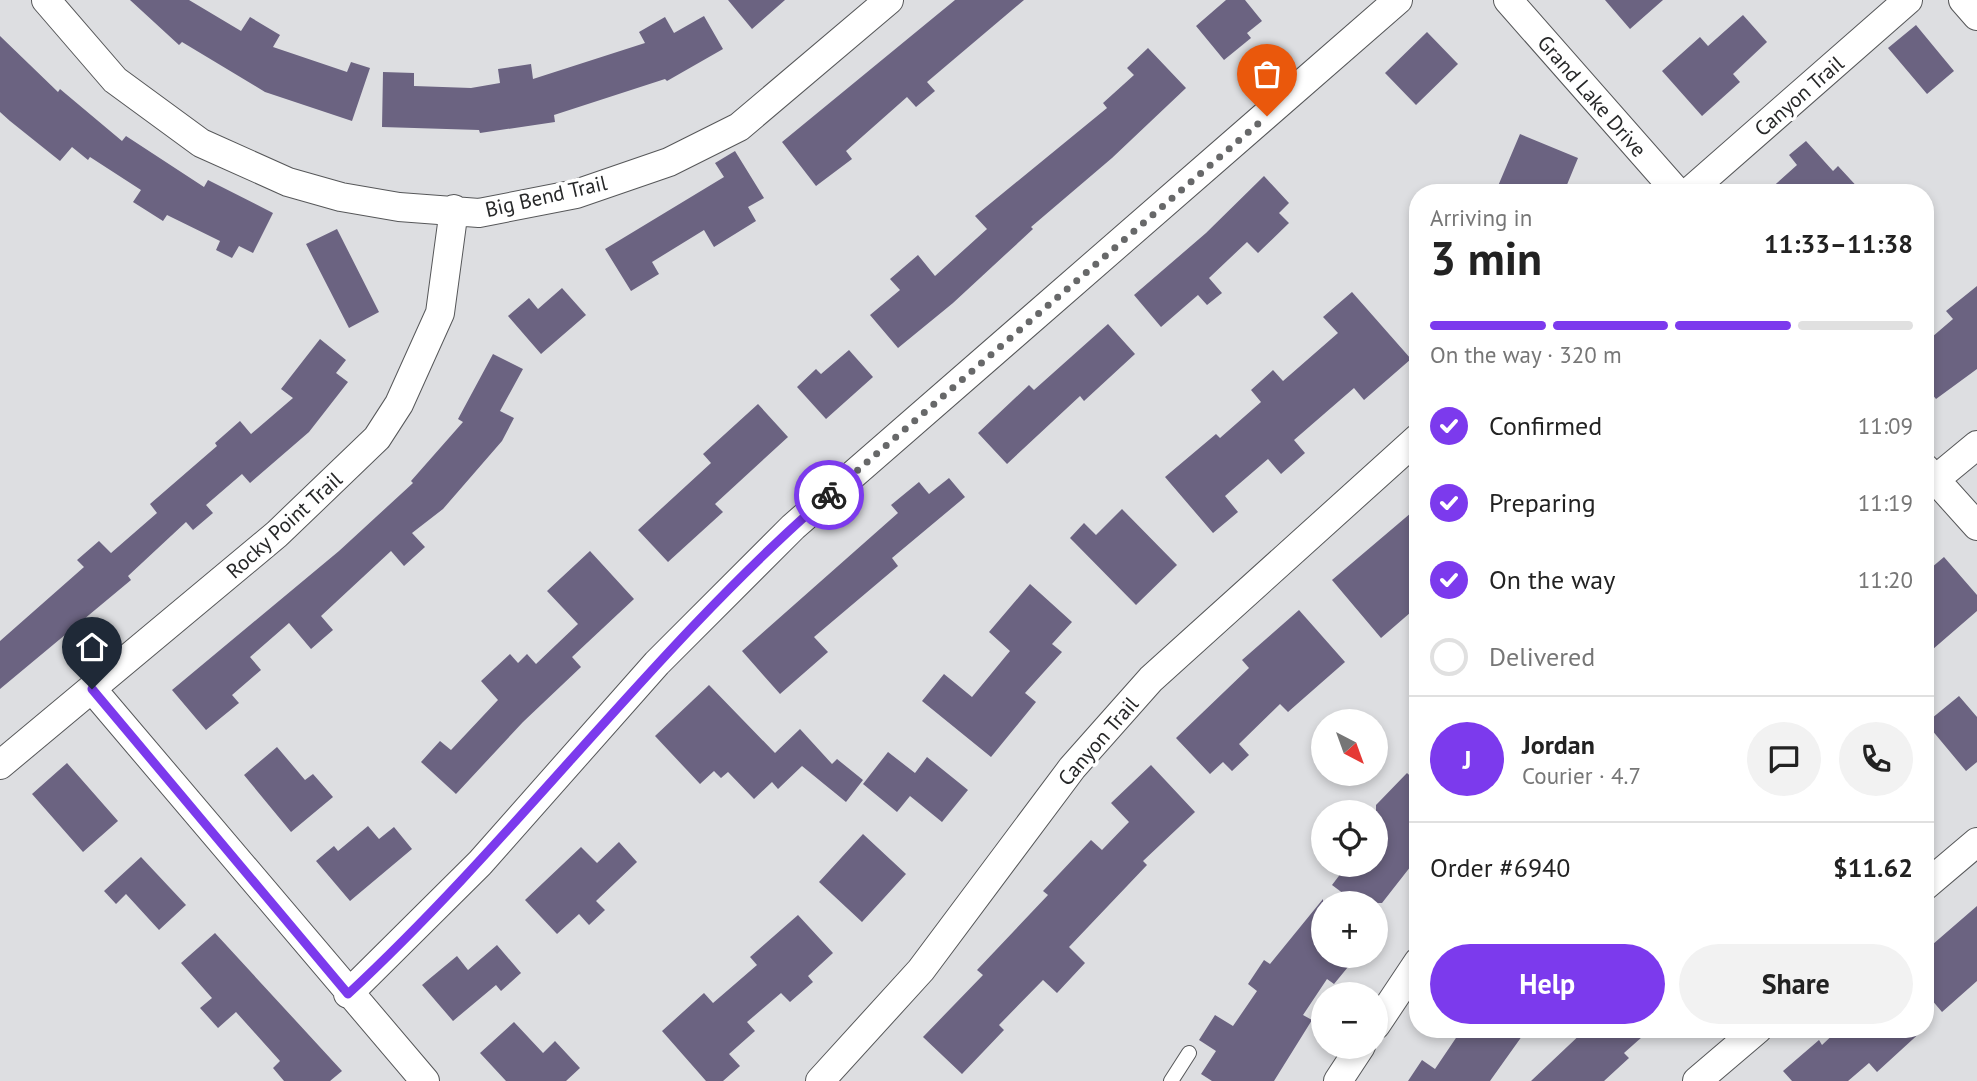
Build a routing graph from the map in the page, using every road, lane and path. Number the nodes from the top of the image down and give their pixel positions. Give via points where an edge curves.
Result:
1 (46, 0) edge
2 (889, 0) edge
3 (1398, 0) edge
4 (1508, 0) edge
5 (1908, 0) edge
6 (1963, 0) edge
7 (1977, 16) edge
8 (1669, 184) edge
9 (1698, 184) edge
10 (454, 209) junction
11 (1977, 445) edge
12 (1409, 446) edge
13 (1934, 474) edge
14 (1934, 484) edge
15 (1977, 526) edge
16 (92, 689) junction
17 (0, 765) edge
18 (1977, 842) edge
19 (1934, 878) edge
20 (1409, 976) edge
21 (348, 994) junction
22 (1388, 1007) edge
23 (1747, 1038) edge
24 (1189, 1053) dead end
25 (1352, 1059) edge
26 (425, 1081) edge
27 (820, 1081) edge
28 (1171, 1081) edge
29 (1338, 1081) edge
30 (1697, 1081) edge

1 - 10 street, Big Bend Trail via 115,80 201,143 288,182 341,197 399,207
2 - 10 street, Big Bend Trail via 739,127 669,162 576,194 479,213
3 - 21 street via 793,527 657,663 480,863
4 - 8 street, Grand Lake Drive
5 - 9 street, Canyon Trail
6 - 7 street
10 - 16 street, Rocky Point Trail via 440,313 399,404 377,438 277,534
11 - 13 street
12 - 27 street, Canyon Trail via 1151,680 1072,768 921,970
14 - 15 street
16 - 17 street, Rocky Point Trail
16 - 21 street
18 - 19 street
20 - 22 street
21 - 26 street
23 - 30 street
24 - 28 lane
25 - 29 street

